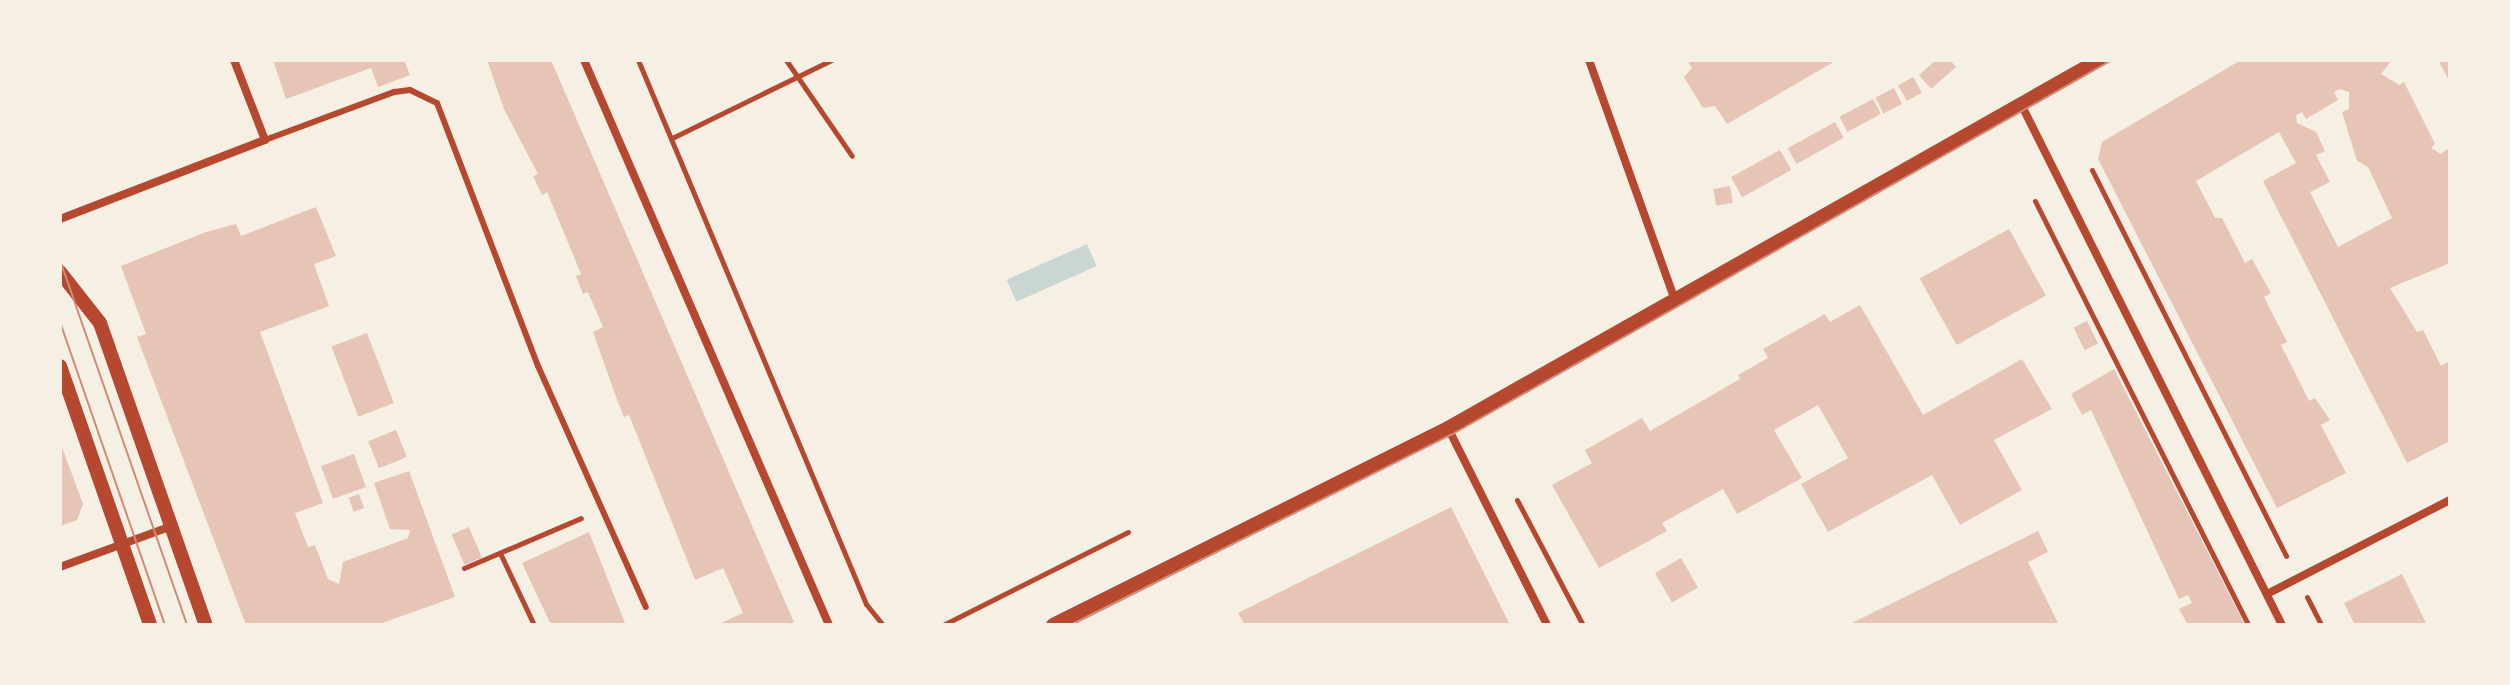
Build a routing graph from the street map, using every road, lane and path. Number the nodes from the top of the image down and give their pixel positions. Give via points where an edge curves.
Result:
1 (234, 60) edge
2 (584, 60) edge
3 (638, 60) edge
4 (786, 60) edge
5 (831, 60) edge
6 (1589, 60) edge
7 (2099, 60) edge
8 (797, 75) junction
9 (2021, 104) junction
10 (672, 138) junction
11 (265, 140) junction
12 (852, 156) dead end
13 (2092, 170) dead end
14 (2035, 201) dead end
15 (60, 219) edge
16 (60, 272) edge
17 (1675, 300) junction
18 (60, 366) edge
19 (1448, 428) junction
20 (1517, 500) dead end
21 (2450, 500) edge
22 (602, 509) junction
23 (172, 526) junction
24 (1128, 532) dead end
25 (122, 545) junction
26 (500, 553) junction
27 (60, 567) edge
28 (464, 568) dead end
29 (2292, 568) dead end
30 (2300, 582) dead end
31 (2267, 594) junction
32 (646, 607) dead end
33 (150, 625) edge
34 (206, 625) edge
35 (534, 625) edge
36 (829, 625) edge
37 (883, 625) edge
38 (943, 625) edge
39 (1053, 625) edge
40 (1547, 625) edge
41 (1583, 625) edge
42 (2248, 625) edge
43 (2282, 625) edge
44 (2321, 625) edge

1 - 11 street
2 - 36 street
3 - 10 path
4 - 8 path
5 - 8 path
6 - 17 street
7 - 9 street
8 - 10 path
8 - 12 path
9 - 17 street
9 - 31 street
10 - 37 path via 866,604
11 - 15 street
11 - 22 lane via 394,92 410,90 437,103 501,275
13 - 29 path
14 - 42 path
16 - 23 street via 100,323
17 - 19 street
18 - 25 street
19 - 39 street
19 - 40 street
20 - 41 path
21 - 31 street
22 - 26 path
22 - 32 lane
23 - 25 street
23 - 34 street
24 - 38 path
25 - 27 street
25 - 33 street
26 - 28 path
26 - 35 path
30 - 44 path
31 - 43 street

